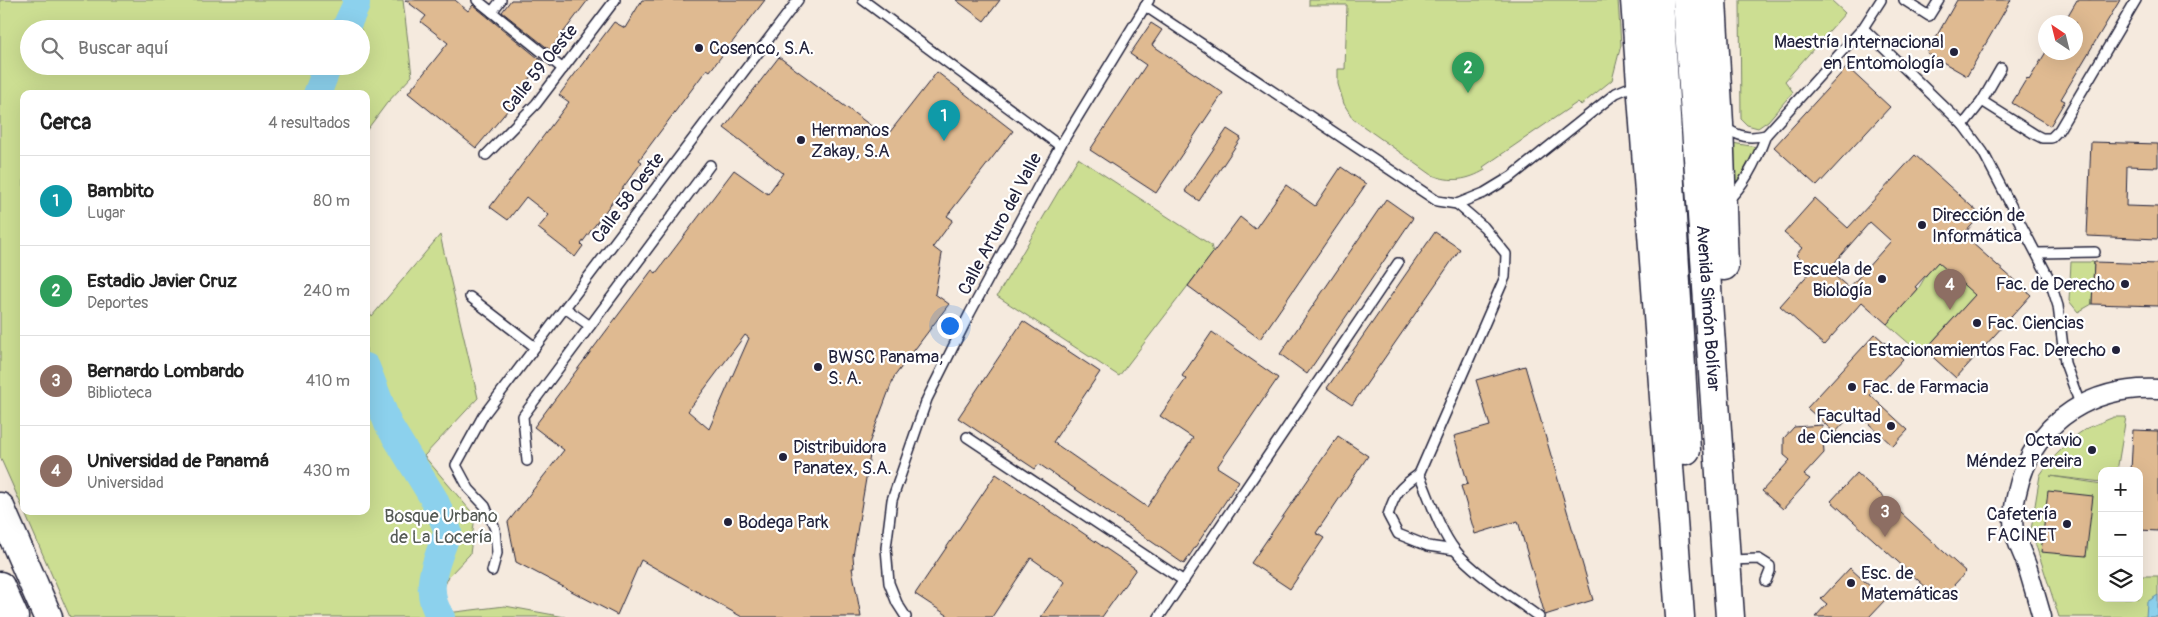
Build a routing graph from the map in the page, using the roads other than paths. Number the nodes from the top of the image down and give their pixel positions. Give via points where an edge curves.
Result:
1 (477, 0) edge
2 (501, 0) edge
3 (615, 0) edge
4 (798, 0) edge
5 (863, 0) edge
6 (1635, 0) edge
7 (1659, 0) edge
8 (1687, 0) edge
9 (1712, 0) edge
10 (1881, 0) edge
11 (1939, 0) edge
12 (2136, 0) edge
13 (1906, 1) edge
14 (1147, 3) edge
15 (492, 12) junction
16 (1863, 28) junction
17 (2001, 68) dead end
18 (563, 69) junction
19 (1640, 83) junction
20 (1982, 101) junction
21 (1720, 124) junction
22 (1963, 125) junction
23 (1766, 135) junction
24 (1060, 146) junction
25 (486, 155) dead end
26 (710, 165) dead end
27 (1457, 204) junction
28 (1721, 206) junction
29 (2095, 252) dead end
30 (2038, 253) junction
31 (1398, 263) dead end
32 (470, 297) dead end
33 (565, 308) junction
34 (590, 326) junction
35 (535, 347) junction
36 (1714, 386) junction
37 (2158, 389) edge
38 (2080, 404) junction
39 (966, 437) dead end
40 (527, 461) dead end
41 (1419, 474) junction
42 (0, 507) edge
43 (1455, 550) junction
44 (1726, 560) junction
45 (492, 571) dead end
46 (1184, 581) junction
47 (1766, 581) dead end
48 (0, 586) edge
49 (14, 617) edge
50 (48, 617) edge
51 (906, 617) edge
52 (1159, 617) edge
53 (1539, 617) edge
54 (1680, 617) edge
55 (1696, 617) edge
56 (1730, 617) edge
57 (2042, 617) edge

1 - 15 lane
2 - 15 lane
3 - 18 lane, Calle 59 Oeste
4 - 33 lane, Calle 58 Oeste
5 - 24 lane
6 - 19 main road
7 - 55 main road, Avenida Simón Bolívar
8 - 36 main road, Avenida Simón Bolívar
9 - 21 main road
10 - 16 lane
11 - 13 lane via 1929,16
12 - 20 lane via 2059,130 2051,138 2036,135
14 - 24 lane, Calle Arturo del Valle
14 - 27 lane via 1437,201
15 - 18 lane
16 - 22 lane
16 - 23 lane
17 - 20 lane
18 - 25 lane, Calle 59 Oeste via 536,104
19 - 27 lane via 1616,93 1512,176
19 - 54 main road
20 - 22 lane
21 - 23 lane via 1737,136 1752,138
21 - 28 main road
22 - 30 lane via 1983,152
23 - 28 lane via 1762,148 1735,194
24 - 51 lane, Calle Arturo del Valle via 927,400 892,500 886,548 889,583 896,603
26 - 34 lane
27 - 41 lane via 1484,227 1506,254 1504,277
28 - 36 main road via 1726,342
29 - 30 lane
30 - 38 lane via 2058,306 2065,363
31 - 46 lane
32 - 35 lane
33 - 34 lane
33 - 35 lane, Calle 58 Oeste
34 - 40 lane via 522,416
35 - 45 lane, Calle 58 Oeste via 483,416 456,465 469,489 485,506 495,529 497,553
36 - 44 main road, Avenida Simón Bolívar
37 - 38 street via 2119,390
38 - 57 street via 2048,430 2035,448 2023,471 2016,495 2014,529
39 - 46 lane
41 - 43 lane
41 - 43 lane via 1395,495 1388,515 1398,534 1428,546
42 - 50 main road
43 - 53 lane
44 - 47 lane via 1759,559 1770,566
44 - 56 main road, Avenida Simón Bolívar
46 - 52 lane
48 - 49 main road

